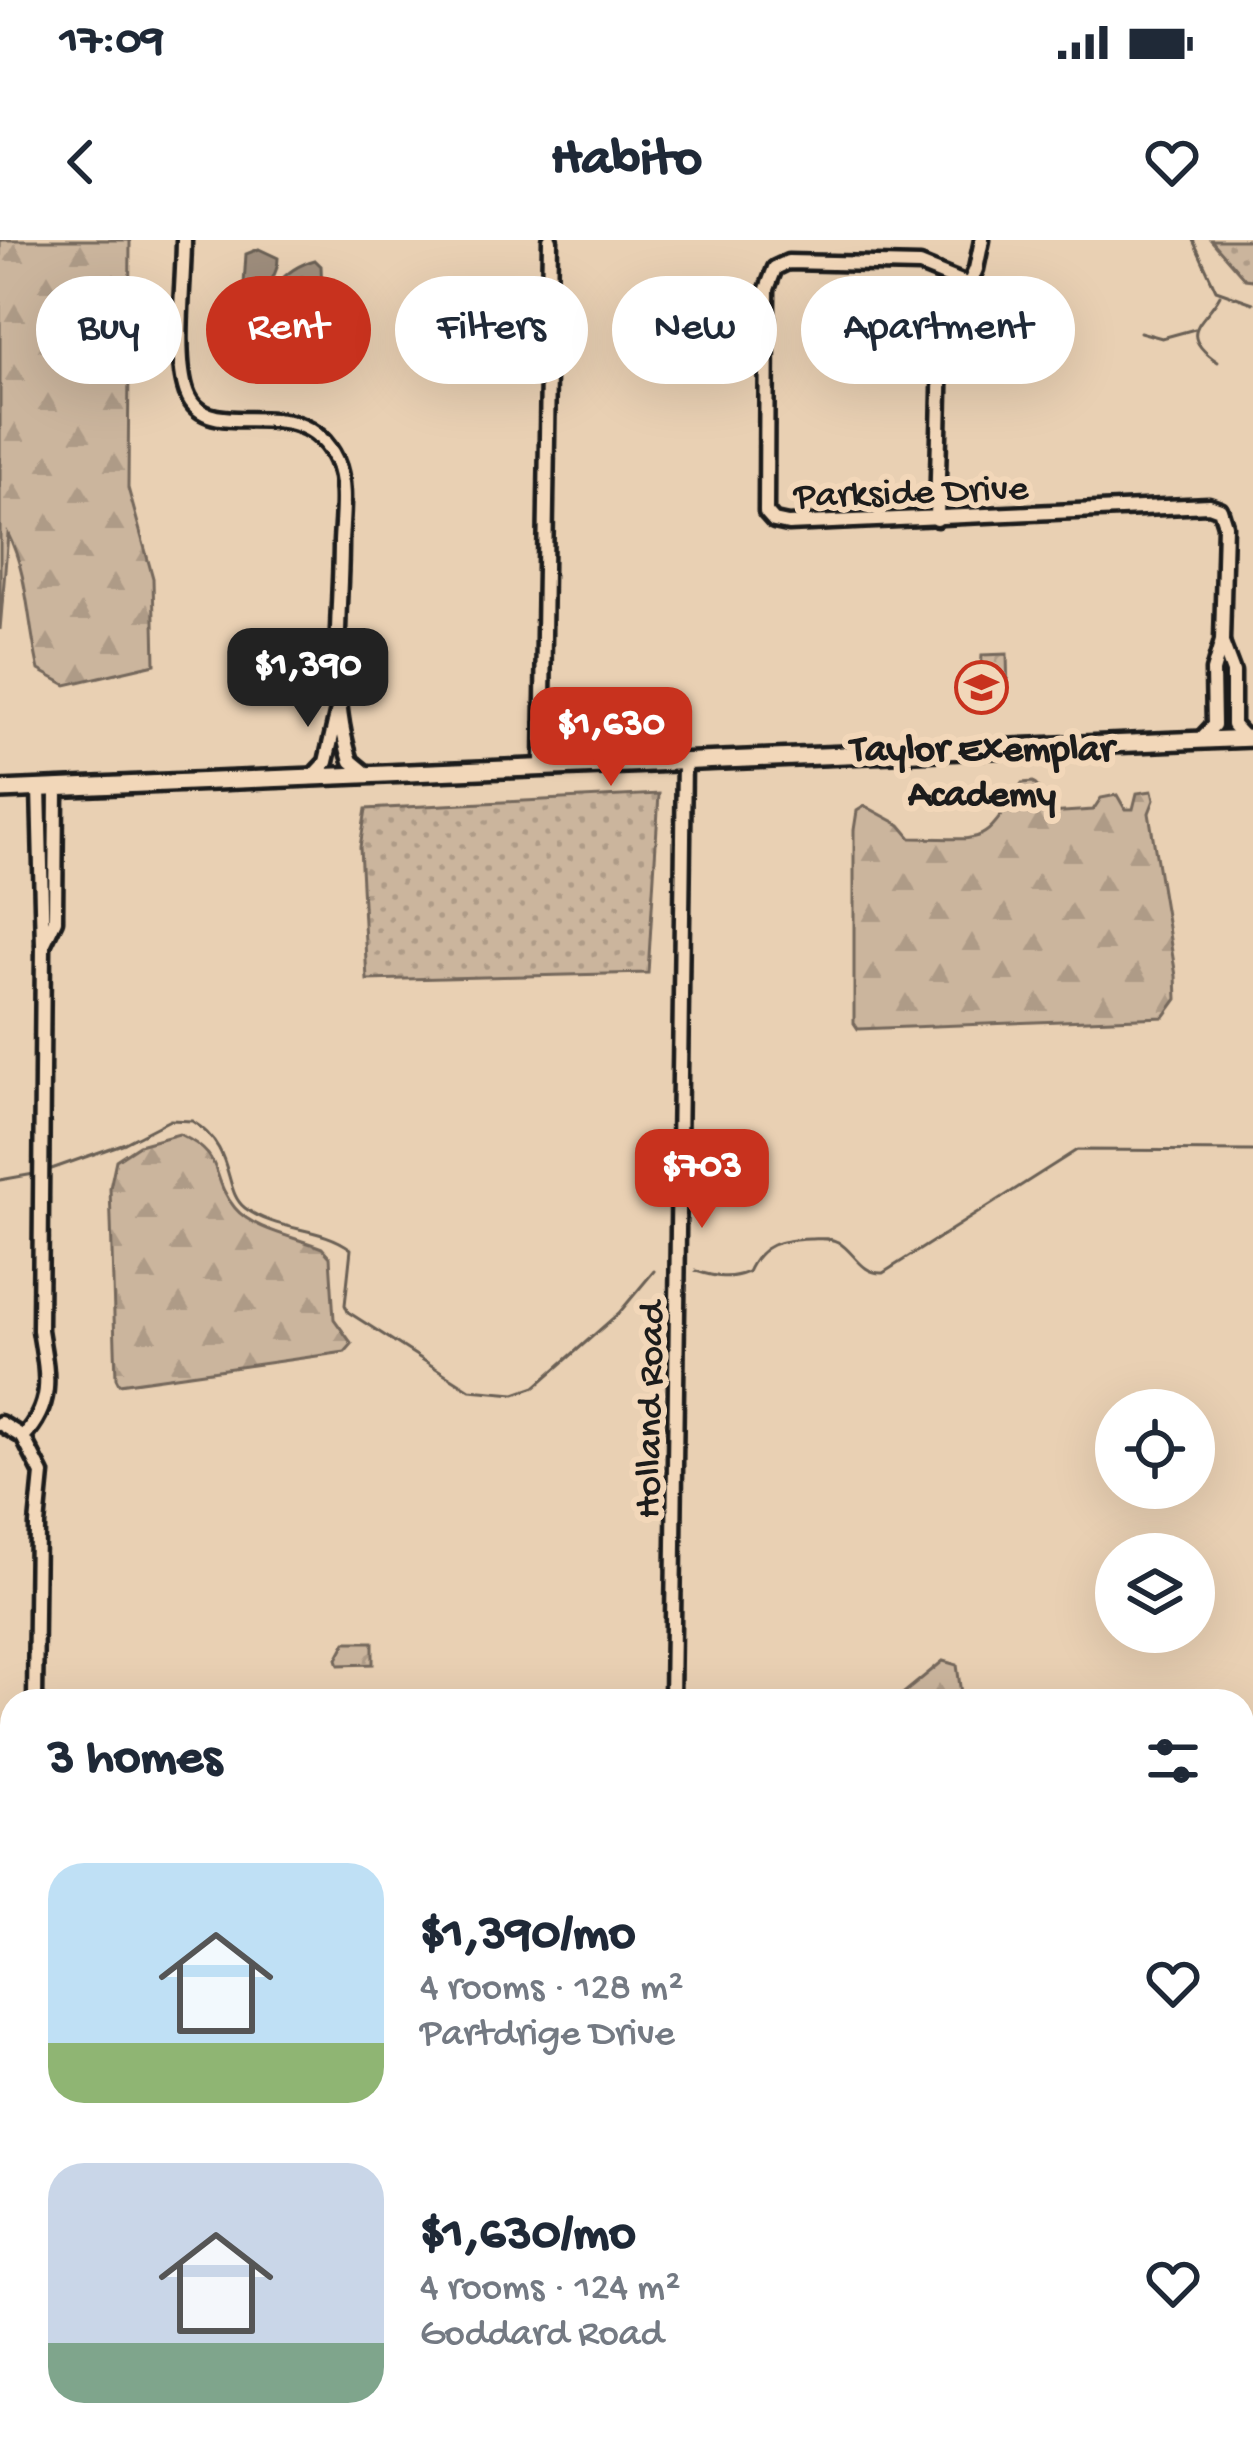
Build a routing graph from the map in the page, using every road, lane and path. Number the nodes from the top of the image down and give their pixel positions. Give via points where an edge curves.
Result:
1 (184, 240) edge
2 (550, 240) edge
3 (982, 240) edge
4 (946, 276) edge
5 (971, 276) edge
6 (940, 384) edge
7 (937, 518) junction
8 (1222, 641) junction
9 (339, 704) junction
10 (1250, 738) edge
11 (1200, 740) junction
12 (684, 760) junction
13 (542, 766) junction
14 (368, 775) junction
15 (312, 778) junction
16 (47, 788) junction
17 (0, 790) edge
18 (0, 1423) edge
19 (23, 1437) junction
20 (34, 1689) edge
21 (672, 1689) edge

1 - 9 street via 182,371 193,404 217,420 298,423 337,464
2 - 13 street
3 - 5 street
4 - 7 street, Parkside Drive via 920,265 832,262 782,264 768,281 769,516 788,524
6 - 7 street
7 - 8 street, Parkside Drive via 1220,508
8 - 10 street via 1233,672 1233,725
8 - 11 street via 1213,671 1214,725
9 - 14 street via 351,761
9 - 15 street via 326,762
10 - 11 main road
11 - 12 main road
12 - 13 main road
12 - 21 street, Holland Road
13 - 14 main road
14 - 15 main road
15 - 16 main road
16 - 17 main road
16 - 19 street via 40,1330 49,1390
18 - 19 street
19 - 20 street via 43,1485

